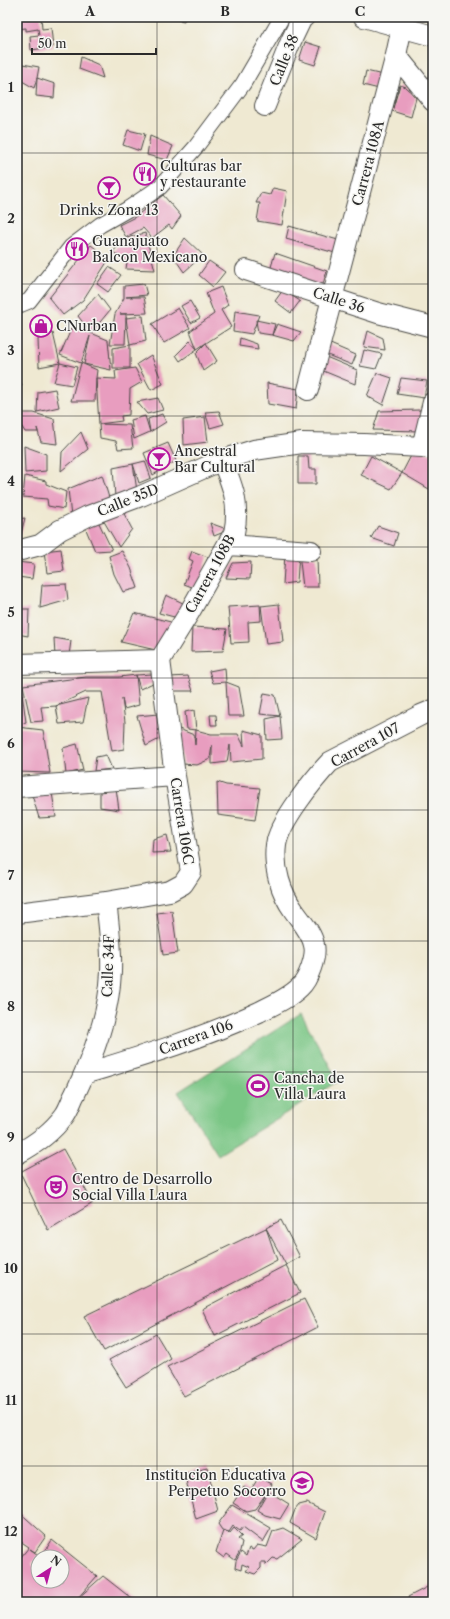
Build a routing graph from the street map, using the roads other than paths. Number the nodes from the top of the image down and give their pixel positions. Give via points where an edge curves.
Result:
1 (282, 17) edge
2 (304, 17) edge
3 (364, 17) edge
4 (402, 27) junction
5 (433, 36) edge
6 (396, 55) junction
7 (433, 101) edge
8 (265, 106) dead end
9 (246, 270) dead end
10 (332, 298) junction
11 (17, 306) edge
12 (433, 327) edge
13 (308, 390) dead end
14 (433, 402) edge
15 (428, 448) edge
16 (222, 460) junction
17 (229, 544) junction
18 (18, 551) edge
19 (311, 551) dead end
20 (160, 660) junction
21 (17, 664) edge
22 (433, 710) edge
23 (175, 776) junction
24 (17, 788) edge
25 (106, 902) junction
26 (17, 913) edge
27 (301, 986) joint
28 (84, 1074) junction
29 (17, 1154) edge

1 - 11 street via 243,84 195,148 160,187 100,225 71,247 29,301
2 - 8 street, Calle 38 via 291,41
3 - 4 street
4 - 5 street
4 - 6 street, Carrera 108A
6 - 7 street
6 - 10 street, Carrera 108A
9 - 10 street, Calle 36
10 - 12 street, Calle 36
10 - 13 street, Carrera 108A
14 - 15 street
15 - 16 street, Calle 35D via 302,443 254,450
16 - 17 street, Carrera 108B via 235,491 237,506 237,519
16 - 18 street, Calle 35D via 88,516 60,530 40,545
17 - 19 street
17 - 20 street, Carrera 108B
20 - 21 street
20 - 23 street, Carrera 106C
22 - 27 street, Carrera 107 via 330,762 318,774 286,822 276,844 279,880 292,909 314,946 311,969
23 - 24 street
23 - 25 street, Carrera 106C via 191,872 183,884 170,891
25 - 26 street, Carrera 106C
25 - 28 street, Calle 34F via 111,972 99,1035
27 - 28 street, Carrera 106 via 267,1008 229,1026
28 - 29 street, Calle 34F via 64,1116 34,1145

